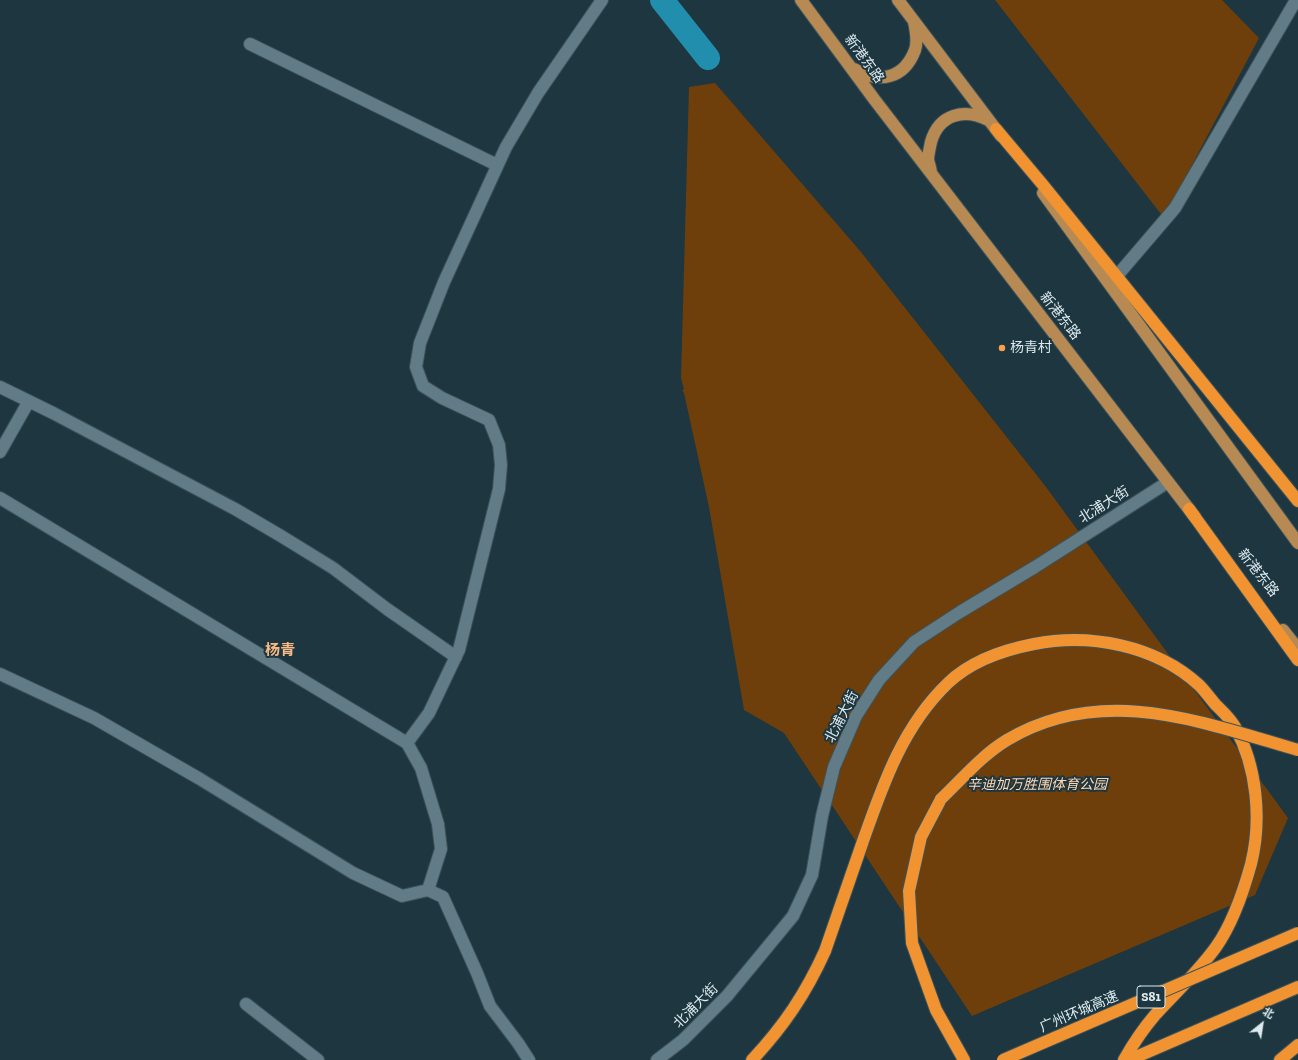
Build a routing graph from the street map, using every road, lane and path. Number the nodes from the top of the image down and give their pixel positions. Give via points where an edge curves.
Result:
1 (602, 0) edge
2 (801, 0) edge
3 (898, 0) edge
4 (1296, 0) edge
5 (914, 21) junction
6 (250, 44) dead end
7 (851, 67) junction
8 (993, 125) junction
9 (497, 165) junction
10 (932, 174) junction
11 (1113, 280) junction
12 (0, 387) edge
13 (29, 401) junction
14 (0, 452) edge
15 (1168, 482) junction
16 (0, 498) edge
17 (1298, 501) edge
18 (1189, 509) junction
19 (1298, 543) edge
20 (1298, 649) edge
21 (456, 657) junction
22 (1298, 660) edge
23 (0, 674) edge
24 (407, 743) junction
25 (1298, 750) edge
26 (428, 890) junction
27 (1298, 933) edge
28 (1298, 986) edge
29 (246, 1004) dead end
30 (1298, 1045) edge
31 (318, 1060) edge
32 (529, 1060) edge
33 (657, 1060) edge
34 (752, 1060) edge
35 (964, 1060) edge
36 (1003, 1060) edge
37 (1124, 1060) edge
38 (1129, 1060) edge
39 (1280, 1060) edge

1 - 9 street via 538,93
2 - 7 main road, 新港东路
3 - 5 main road
4 - 11 street via 1175,208
5 - 7 main road via 916,49 901,71 888,77 875,78
5 - 8 main road
6 - 9 street
7 - 10 main road, 新港东路
8 - 10 main road via 978,115 966,113 952,116 941,123 930,147 928,160
8 - 11 highway
9 - 21 street via 420,343 416,368 423,386 489,420 499,445 499,488
10 - 15 main road, 新港东路
11 - 17 highway
11 - 19 main road
12 - 13 street
13 - 14 street
13 - 21 street via 281,536 333,568
15 - 18 main road, 新港东路
15 - 33 street, 北浦大街 via 914,642 879,680 856,716 834,767 812,875 793,916 727,996 684,1040
16 - 24 street
18 - 20 main road, 新港东路
18 - 22 highway
21 - 24 street via 429,713
23 - 26 street via 94,718 200,779 353,873 402,896
24 - 26 street via 421,768 438,824 441,849
25 - 35 highway, bridge via 1167,715 1106,710 1053,718 1006,740 985,756 941,799 921,837 909,891 912,943 936,1010
26 - 32 street via 444,897 490,1006
27 - 36 highway, 广州环城高速 / S81, bridge
28 - 38 highway
29 - 31 street
30 - 39 highway
34 - 37 highway via 787,1020 814,975 825,951 888,773 900,747 931,702 949,682 973,665 998,653 1055,640 1089,640 1145,652 1177,668 1199,685 1234,725 1251,765 1255,795 1256,834 1252,860 1229,924 1201,966 1155,1015 1136,1039

